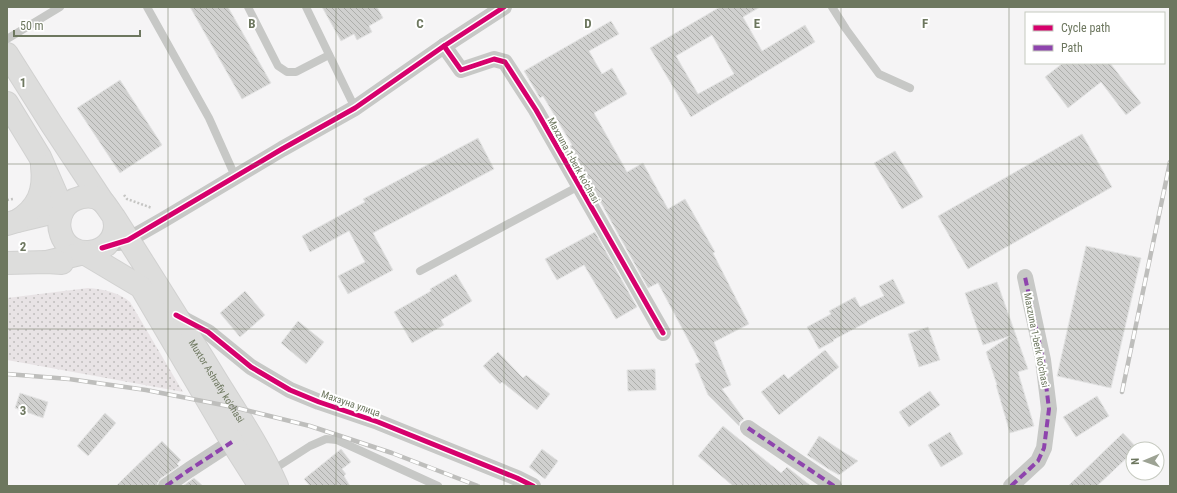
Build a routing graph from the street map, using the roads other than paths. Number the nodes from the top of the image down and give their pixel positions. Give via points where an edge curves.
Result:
1 (60, 7) edge
2 (147, 7) edge
3 (248, 7) edge
4 (306, 7) edge
5 (832, 7) edge
6 (498, 9) edge
7 (7, 39) edge
8 (444, 46) junction
9 (7, 54) edge
10 (329, 55) junction
11 (910, 88) dead end
12 (7, 103) edge
13 (355, 108) junction
14 (40, 157) junction
15 (235, 176) junction
16 (579, 186) junction
17 (108, 209) junction
18 (63, 210) junction
19 (12, 222) edge
20 (128, 240) junction
21 (93, 250) junction
22 (47, 262) junction
23 (7, 263) edge
24 (420, 271) dead end
25 (1025, 276) dead end
26 (141, 287) junction
27 (176, 315) junction
28 (663, 333) dead end
29 (748, 428) dead end
30 (232, 442) junction
31 (269, 481) edge
32 (166, 486) edge
33 (438, 486) edge
34 (533, 486) edge
35 (834, 486) edge
36 (1011, 486) edge

1 - 7 lane
2 - 15 lane via 209,118
3 - 10 lane via 278,66 287,72 296,72
4 - 10 lane
5 - 11 lane via 879,74
6 - 8 street
8 - 13 street
8 - 16 street, Maxzuna 1-berk ko'chasi via 460,70 494,59 506,62
9 - 17 main road, Muxtor Ashrafiy ko'chasi
10 - 13 lane
12 - 14 main road
13 - 15 street
14 - 18 main road
14 - 19 main road via 43,186 37,202 25,216
15 - 20 street
16 - 24 lane
16 - 28 street, Maxzuna 1-berk ko'chasi
17 - 18 main road via 94,197 85,197 69,203
17 - 20 main road, Muxtor Ashrafiy ko'chasi
17 - 21 main road via 115,227 113,234 109,242
18 - 19 main road
18 - 21 main road via 59,228 62,237 75,250
20 - 21 street
20 - 27 main road, Muxtor Ashrafiy ko'chasi
21 - 22 main road
21 - 26 main road, Muxtor Ashrafiy ko'chasi
22 - 23 main road
22 - 26 main road via 90,268
25 - 36 street, Maxzuna 1-berk ko'chasi via 1043,360 1049,409 1044,448 1038,461
26 - 30 main road, Muxtor Ashrafiy ko'chasi
27 - 31 main road, Muxtor Ashrafiy ko'chasi via 233,407
27 - 34 street, Махзуна улица via 208,332 251,367 290,390 378,422
29 - 35 street
30 - 31 main road, Muxtor Ashrafiy ko'chasi
30 - 32 street
31 - 33 lane via 310,446 326,439 337,440

